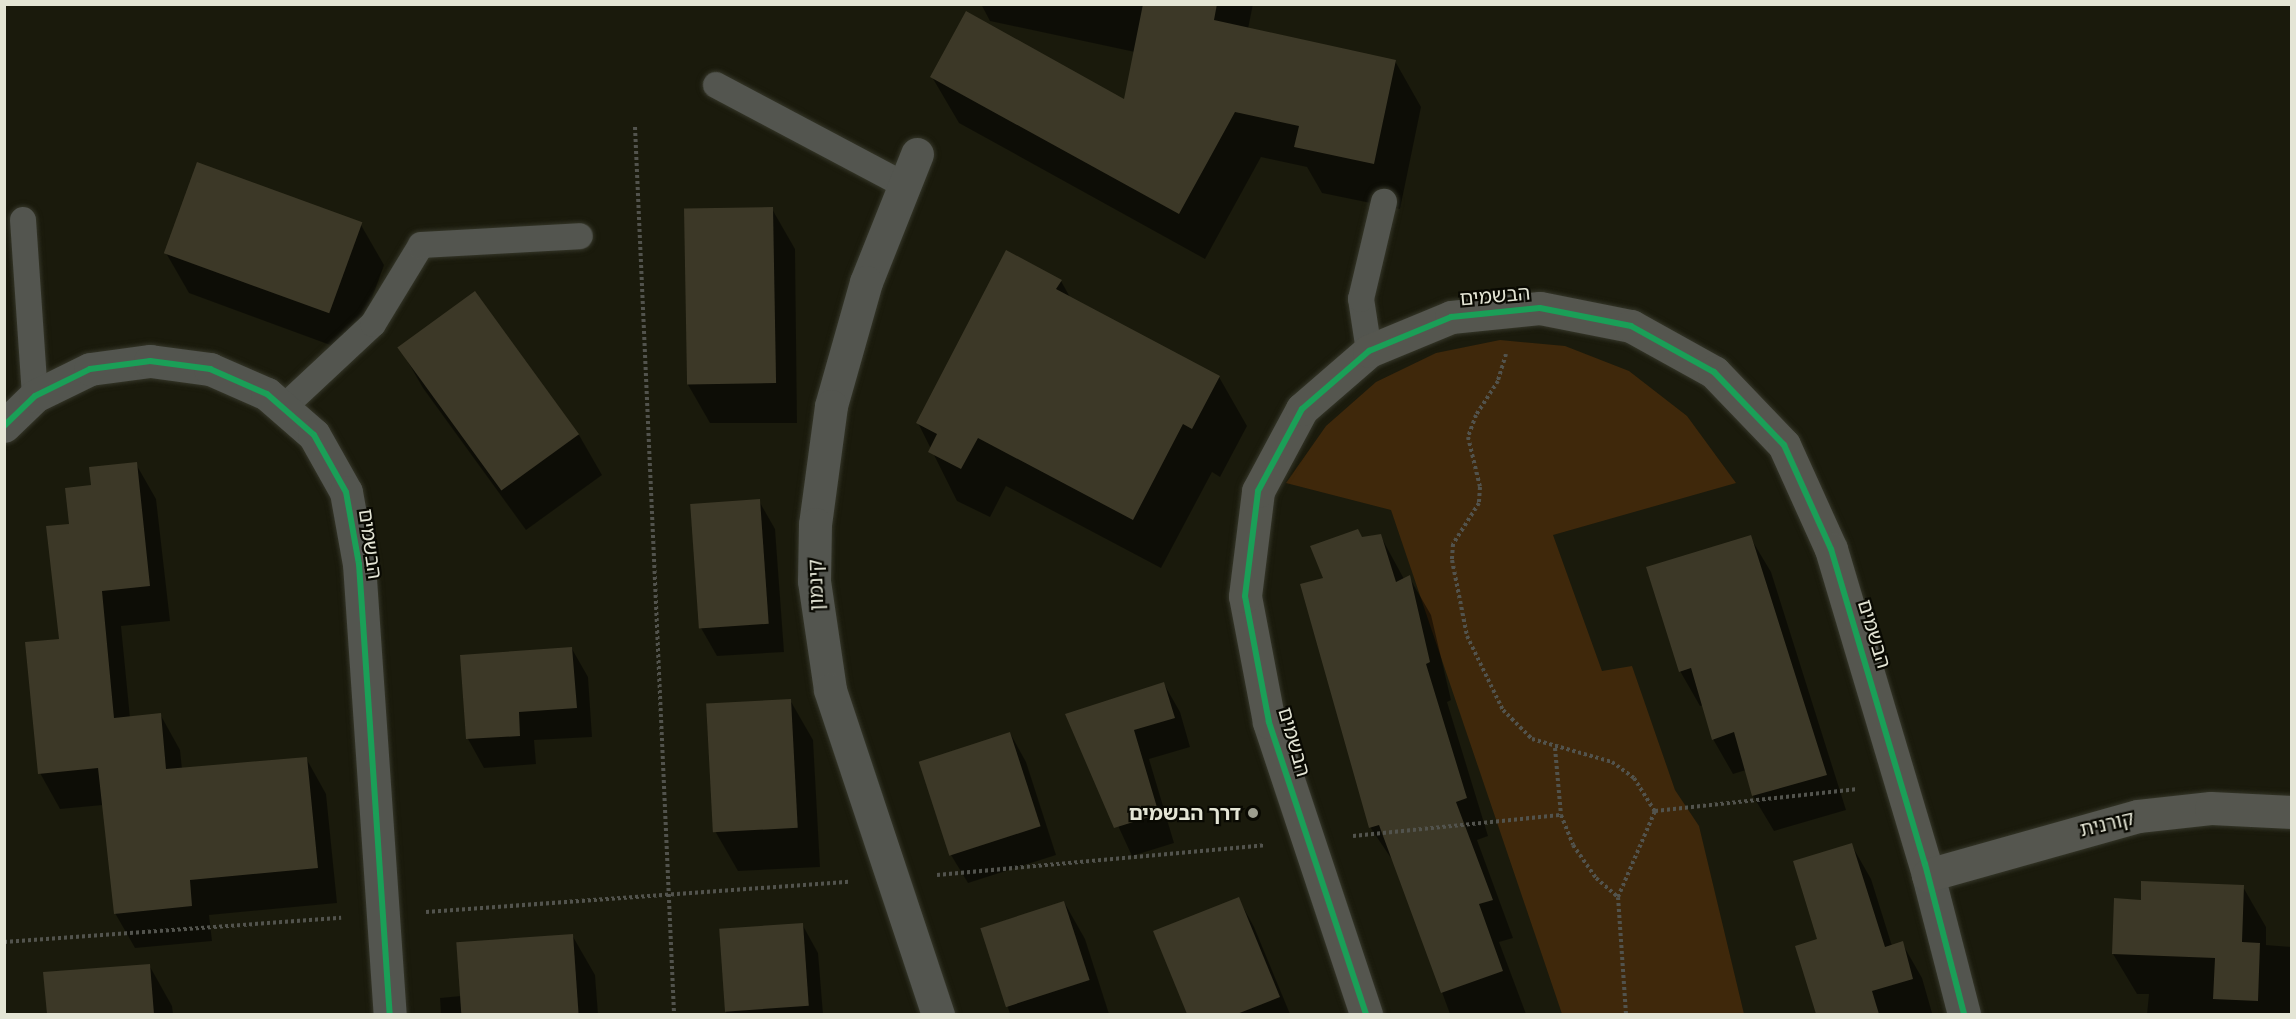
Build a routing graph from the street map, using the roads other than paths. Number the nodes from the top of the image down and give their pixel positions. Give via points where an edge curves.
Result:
1 (716, 85) dead end
2 (917, 154) dead end
3 (904, 185) junction
4 (1384, 202) dead end
5 (23, 220) dead end
6 (580, 236) dead end
7 (1369, 351) junction
8 (34, 396) junction
9 (283, 408) junction
10 (4, 426) edge
11 (2292, 812) edge
12 (1928, 875) junction
13 (390, 1014) edge
14 (938, 1014) edge
15 (1366, 1014) edge
16 (1964, 1014) edge

1 - 3 lane
2 - 3 street, קינמון
3 - 14 street, קינמון via 846,345 831,406 815,524 814,581 830,690
4 - 7 lane via 1361,299
5 - 8 lane
6 - 9 lane via 421,245 373,324
7 - 12 street, הבשמים via 1451,317 1540,309 1631,326 1714,372 1784,445 1831,549
7 - 15 street, הבשמים via 1302,409 1258,491 1245,596 1269,722
8 - 9 street, הבשמים via 90,369 150,361 210,369 267,394
8 - 10 street, הבשמים
9 - 13 street, הבשמים via 314,435 346,492 359,564
11 - 12 street, קורנית via 2211,808 2138,816
12 - 16 street, הבשמים

